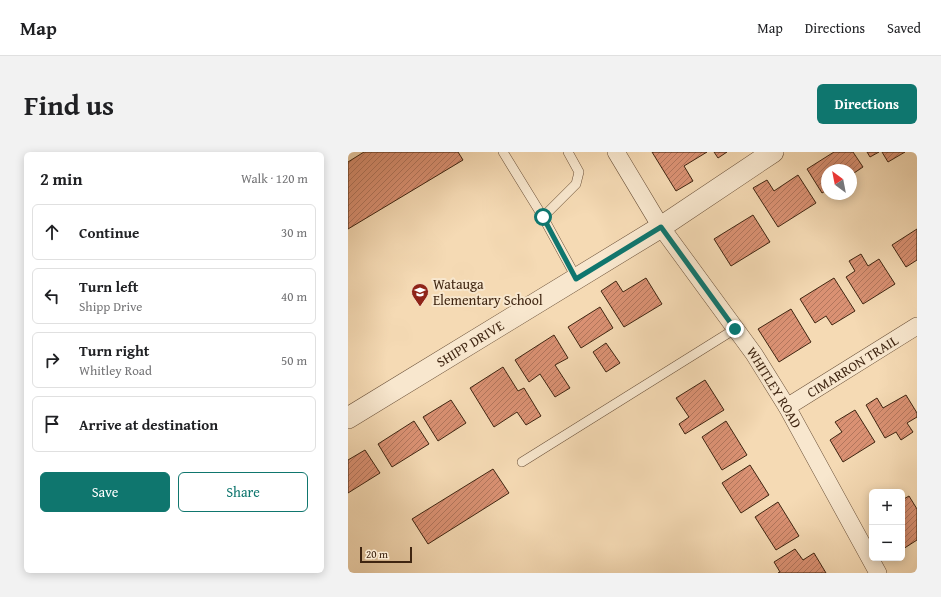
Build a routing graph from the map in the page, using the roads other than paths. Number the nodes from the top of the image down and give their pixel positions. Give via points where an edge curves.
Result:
1 (503, 152) edge
2 (568, 152) edge
3 (616, 152) edge
4 (773, 152) edge
5 (543, 217) junction
6 (661, 227) junction
7 (576, 279) junction
8 (917, 326) edge
9 (735, 329) junction
10 (787, 407) junction
11 (348, 418) edge
12 (522, 462) dead end
13 (878, 573) edge

1 - 5 lane
2 - 5 lane via 579,172 576,184
3 - 6 street, WHITLEY ROAD
4 - 6 street, SHIPP DRIVE
5 - 7 lane
6 - 7 street, SHIPP DRIVE
6 - 9 street, WHITLEY ROAD
7 - 11 street, SHIPP DRIVE
8 - 10 street, CIMARRON TRAIL
9 - 10 street, WHITLEY ROAD
9 - 12 lane
10 - 13 street, WHITLEY ROAD

